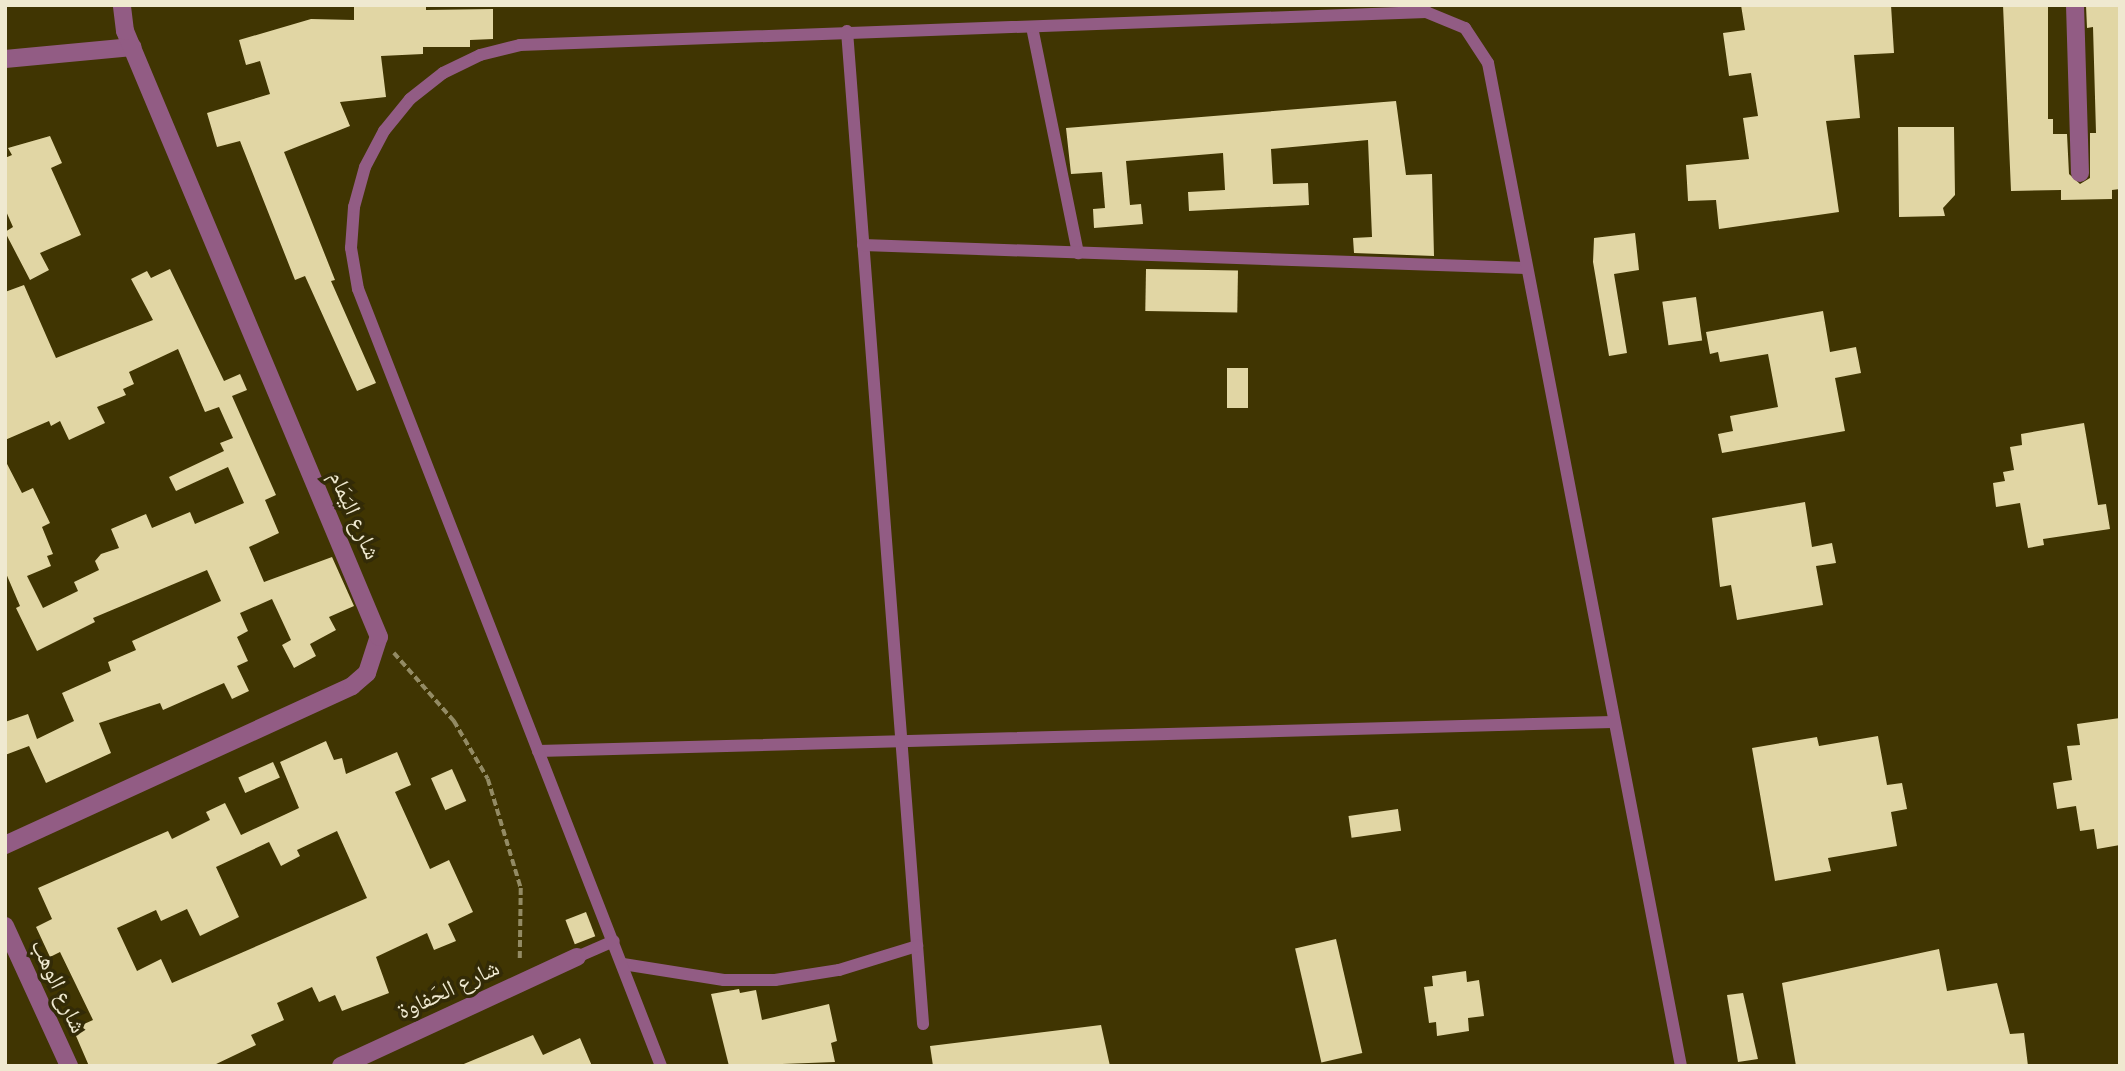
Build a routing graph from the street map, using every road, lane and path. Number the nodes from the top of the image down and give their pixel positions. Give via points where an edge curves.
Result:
1 (122, 5) edge
2 (2075, 5) edge
3 (1032, 27) junction
4 (847, 31) junction
5 (132, 47) junction
6 (5, 59) edge
7 (2080, 173) dead end
8 (863, 245) junction
9 (1078, 253) junction
10 (1526, 268) junction
11 (379, 637) junction
12 (1613, 722) junction
13 (898, 741) junction
14 (538, 751) junction
15 (5, 845) edge
16 (5, 926) edge
17 (614, 940) junction
18 (917, 946) junction
19 (577, 957) joint
20 (623, 964) junction
21 (518, 984) junction
22 (923, 1024) dead end
23 (69, 1066) edge
24 (341, 1066) edge
25 (661, 1066) edge
26 (1681, 1066) edge

1 - 5 street, شارع اليَمَام
2 - 7 street
3 - 4 lane
3 - 9 lane
3 - 10 lane via 1426,12 1447,17 1465,28 1488,63
4 - 8 lane
4 - 14 lane via 520,45 480,55 443,74 410,99 384,131 365,167 354,207 351,248 358,289
5 - 6 street
5 - 11 street, شارع اليَمَام
8 - 9 lane
8 - 13 lane
9 - 10 lane
10 - 12 lane
11 - 15 street via 367,673 352,686
11 - 21 path via 454,721 488,779 522,888 524,935
12 - 13 lane
12 - 26 lane
13 - 14 lane
13 - 18 lane
14 - 17 lane
16 - 23 street, شارع الوهب
17 - 19 lane
17 - 20 lane
18 - 20 lane via 839,970 775,981 724,980
18 - 22 lane
19 - 21 street, شارع الحَفاوة
20 - 25 lane
21 - 24 street, شارع الحَفاوة

